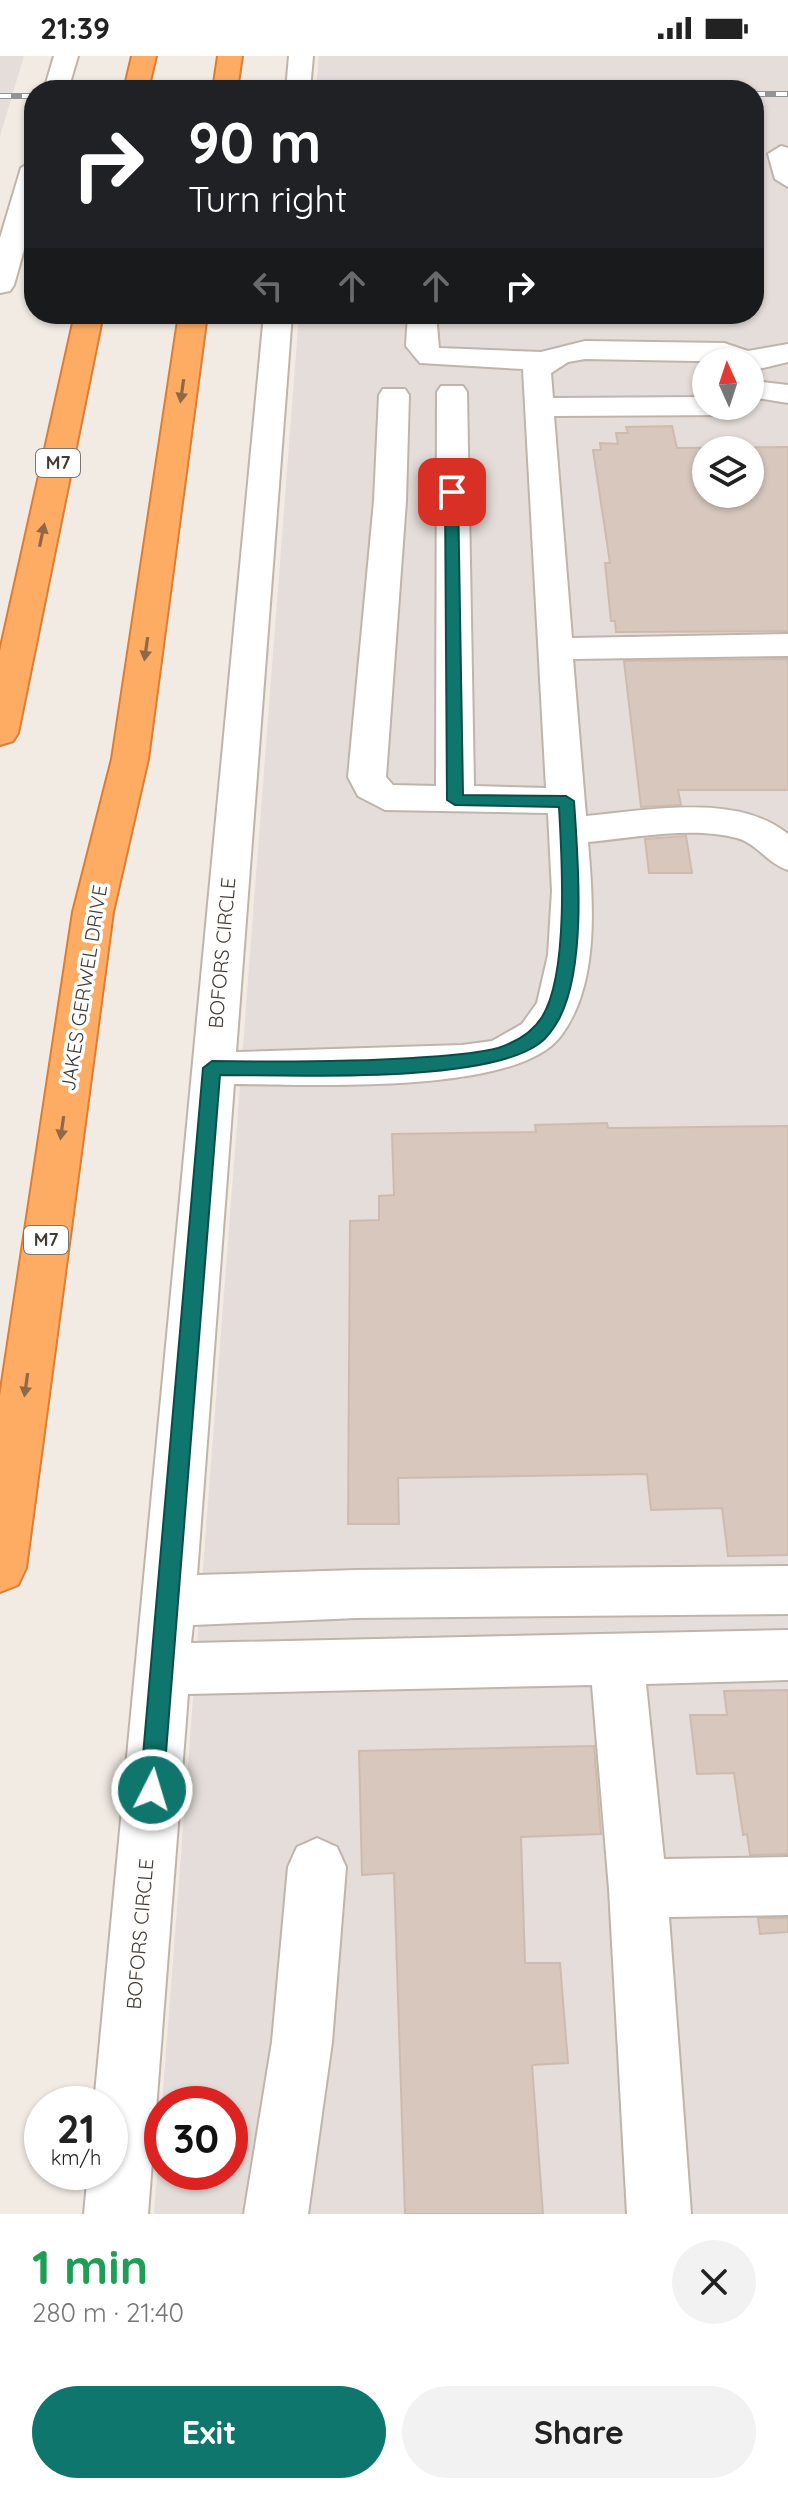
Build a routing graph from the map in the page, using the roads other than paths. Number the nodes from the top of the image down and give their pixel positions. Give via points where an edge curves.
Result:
1 (24, 202) edge
2 (0, 285) edge
3 (87, 324) edge
4 (192, 324) edge
5 (277, 324) edge
6 (422, 324) edge
7 (692, 352) edge
8 (788, 353) edge
9 (544, 361) junction
10 (764, 373) edge
11 (452, 392) dead end
12 (394, 395) dead end
13 (692, 406) edge
14 (539, 407) junction
15 (417, 586) junction
16 (788, 645) edge
17 (555, 649) junction
18 (0, 733) edge
19 (455, 800) junction
20 (566, 816) junction
21 (788, 857) edge
22 (212, 1068) junction
23 (0, 1568) edge
24 (788, 1590) edge
25 (167, 1601) junction
26 (788, 1655) edge
27 (617, 1659) junction
28 (162, 1669) junction
29 (317, 1867) dead end
30 (788, 1886) edge
31 (638, 1889) junction
32 (116, 2214) edge
33 (276, 2214) edge
34 (659, 2214) edge

1 - 2 street
18 -> 3 highway, M7
4 -> 23 highway, JAKES GERWEL DRIVE / M7 via 130,759 93,912
5 - 22 street, BOFORS CIRCLE
6 - 9 street via 421,346 430,357
7 - 9 street via 585,350
8 - 10 street
9 - 14 street via 536,372
11 - 15 street
12 - 15 street via 390,501
13 - 14 street
14 - 17 street
15 - 19 street
15 - 19 street via 367,777 385,797
16 - 17 street
17 - 20 street
19 - 20 street
20 - 21 street via 745,826 771,838
20 - 22 street via 572,891 568,950 551,1017 535,1038 501,1054 446,1062
22 - 25 street, BOFORS CIRCLE
24 - 25 street
25 - 28 street, BOFORS CIRCLE
26 - 27 street
27 - 28 street
27 - 31 street
28 - 32 street, BOFORS CIRCLE
29 - 33 street via 302,2042
30 - 31 street
31 - 34 street

